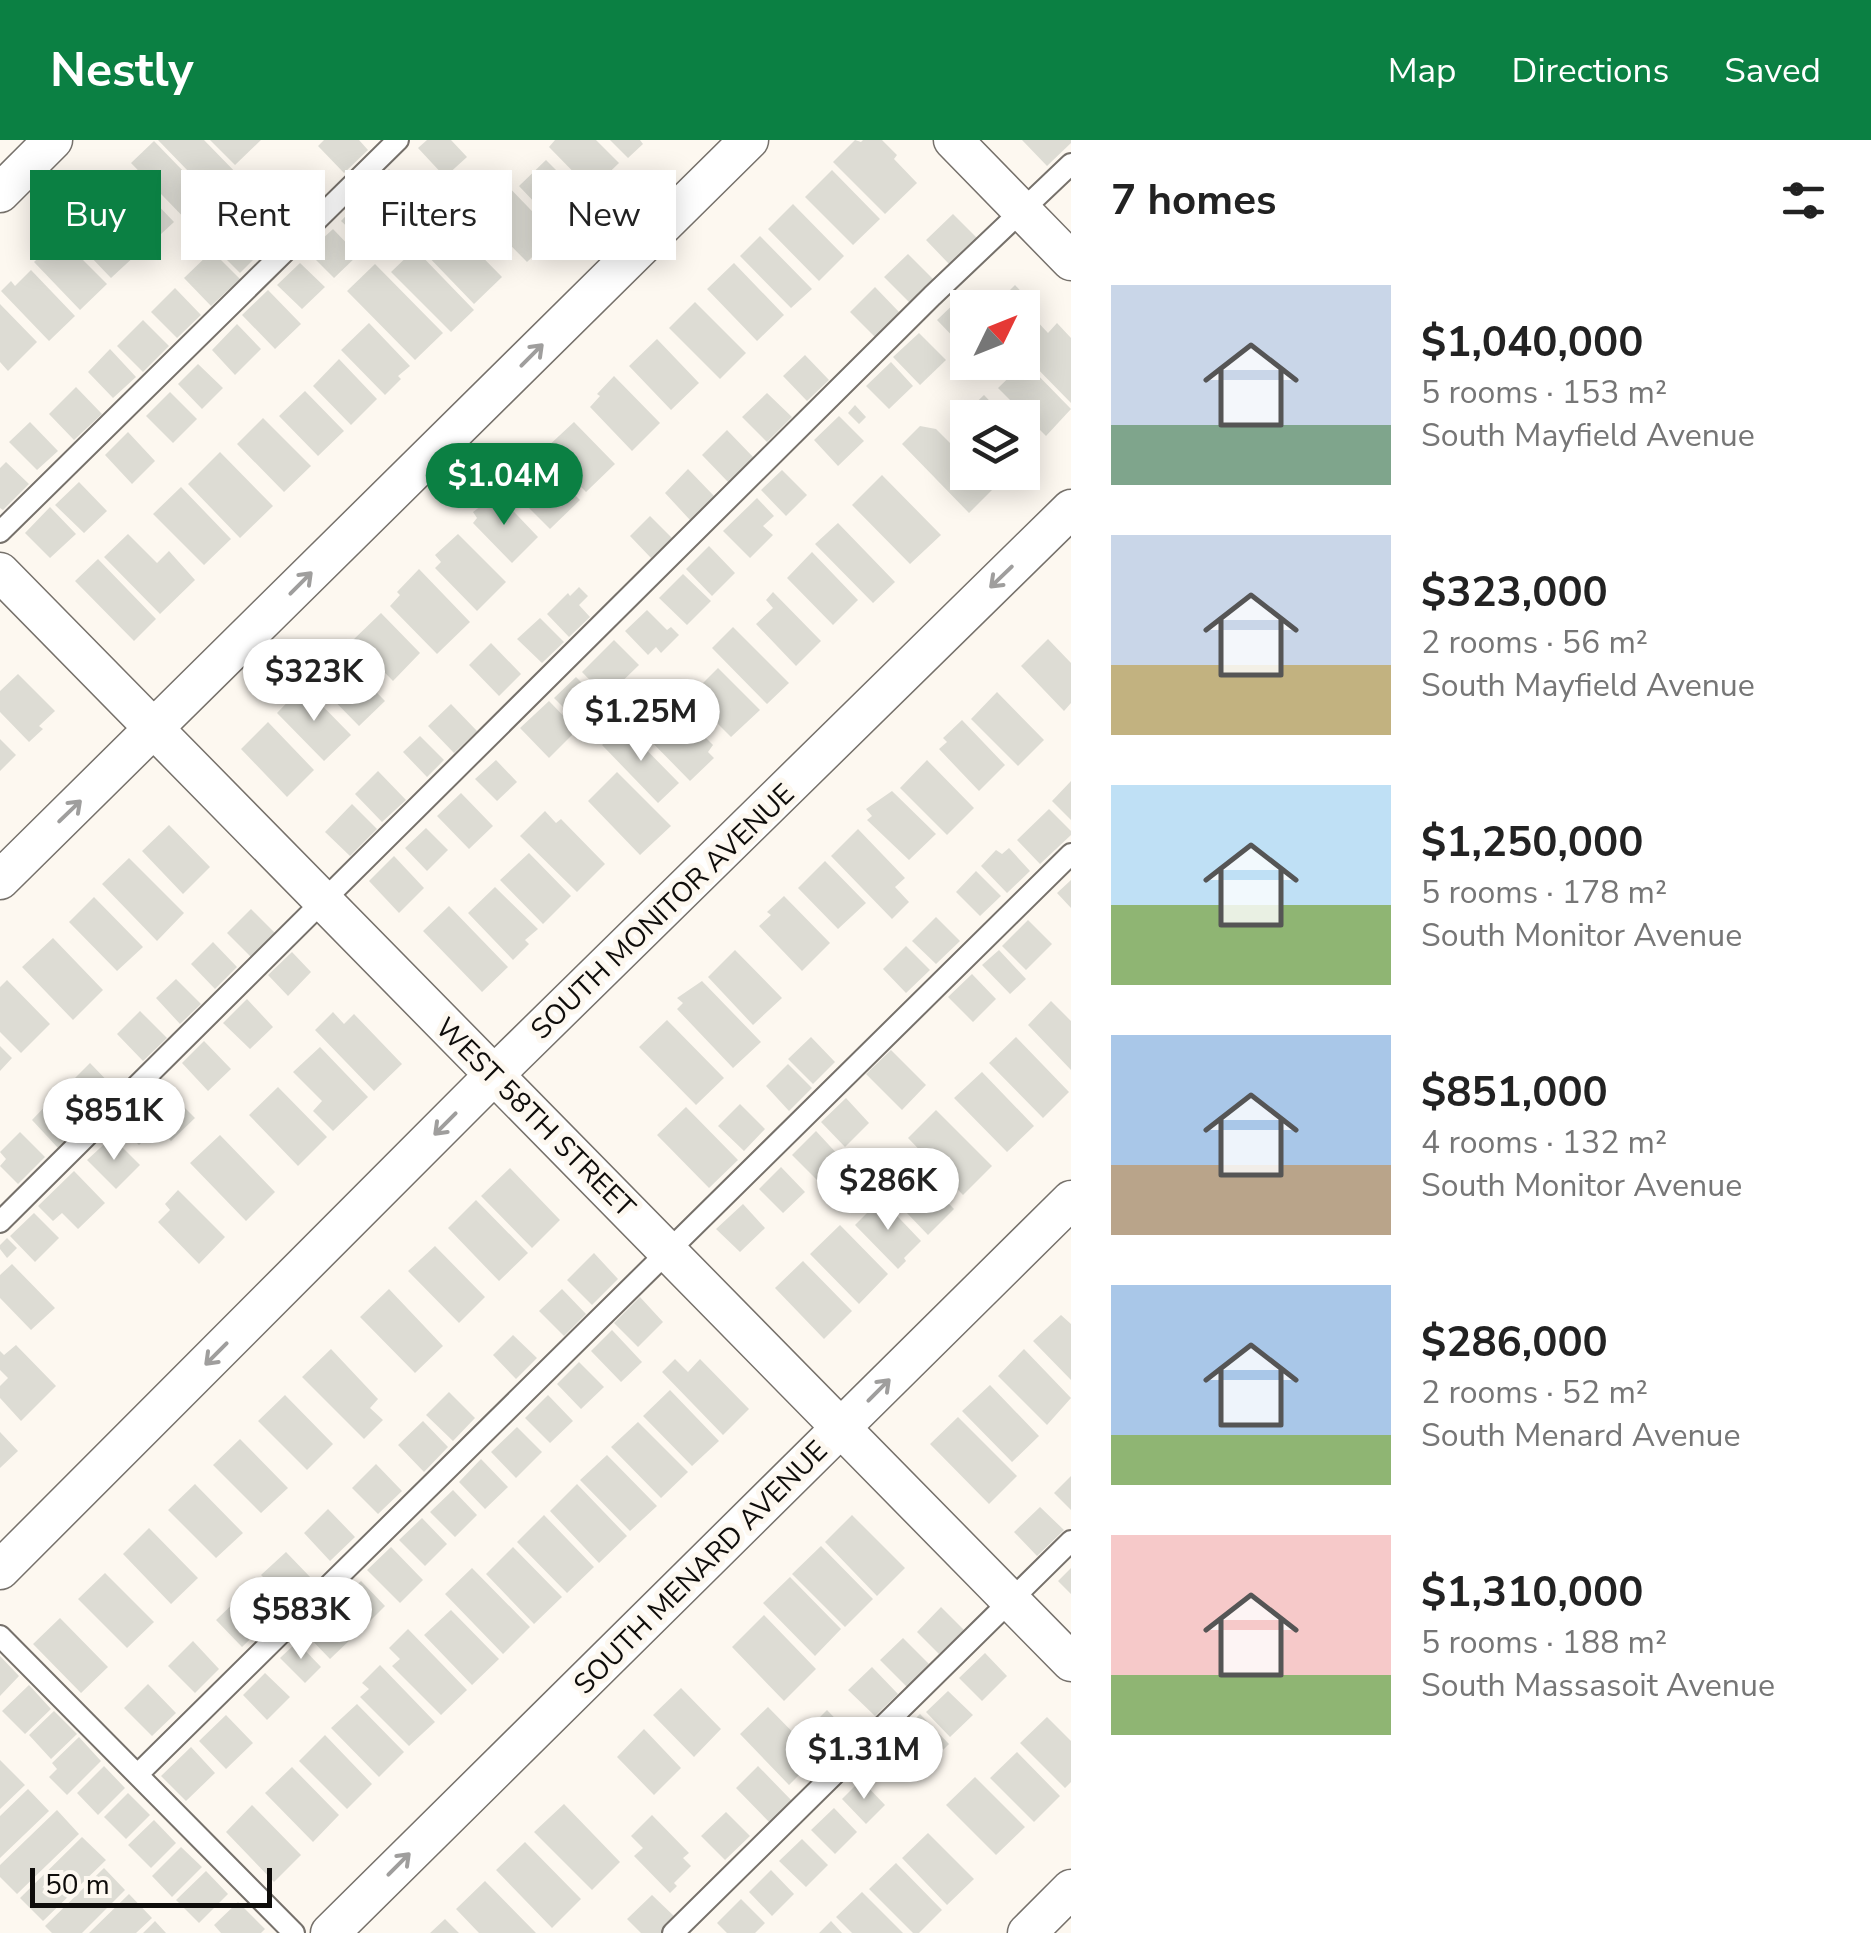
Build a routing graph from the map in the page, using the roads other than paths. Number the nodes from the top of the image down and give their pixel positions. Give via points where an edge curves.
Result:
1 (53, 140) edge
2 (398, 140) edge
3 (749, 140) edge
4 (952, 140) edge
5 (1071, 164) edge
6 (0, 192) edge
7 (1023, 212) junction
8 (1071, 261) edge
9 (1071, 509) edge
10 (0, 532) edge
11 (0, 572) edge
12 (154, 729) junction
13 (1071, 854) edge
14 (0, 880) edge
15 (322, 901) junction
16 (494, 1075) junction
17 (1071, 1200) edge
18 (0, 1222) edge
19 (669, 1252) junction
20 (841, 1428) junction
21 (1071, 1541) edge
22 (0, 1570) edge
23 (1011, 1600) junction
24 (0, 1636) edge
25 (1071, 1662) edge
26 (138, 1774) junction
27 (1071, 1890) edge
28 (294, 1933) edge
29 (330, 1933) edge
30 (673, 1933) edge
31 (1027, 1933) edge

1 - 6 street
2 - 10 lane
12 -> 3 street
4 - 7 street
5 - 7 lane
7 - 8 street
7 - 15 lane
9 -> 16 street, SOUTH MONITOR AVENUE
11 - 12 street, WEST 58TH STREET
14 -> 12 street
12 - 15 street, WEST 58TH STREET
13 - 19 lane
15 - 16 street, WEST 58TH STREET
15 - 18 lane
16 - 19 street, WEST 58TH STREET
16 -> 22 street, SOUTH MONITOR AVENUE
20 -> 17 street, SOUTH MENARD AVENUE
19 - 20 street, WEST 58TH STREET
19 - 26 lane
20 - 23 street, WEST 58TH STREET
29 -> 20 street, SOUTH MENARD AVENUE
21 - 23 lane
23 - 25 street, WEST 58TH STREET
23 - 30 lane
24 - 26 lane
26 - 28 lane
27 - 31 street

